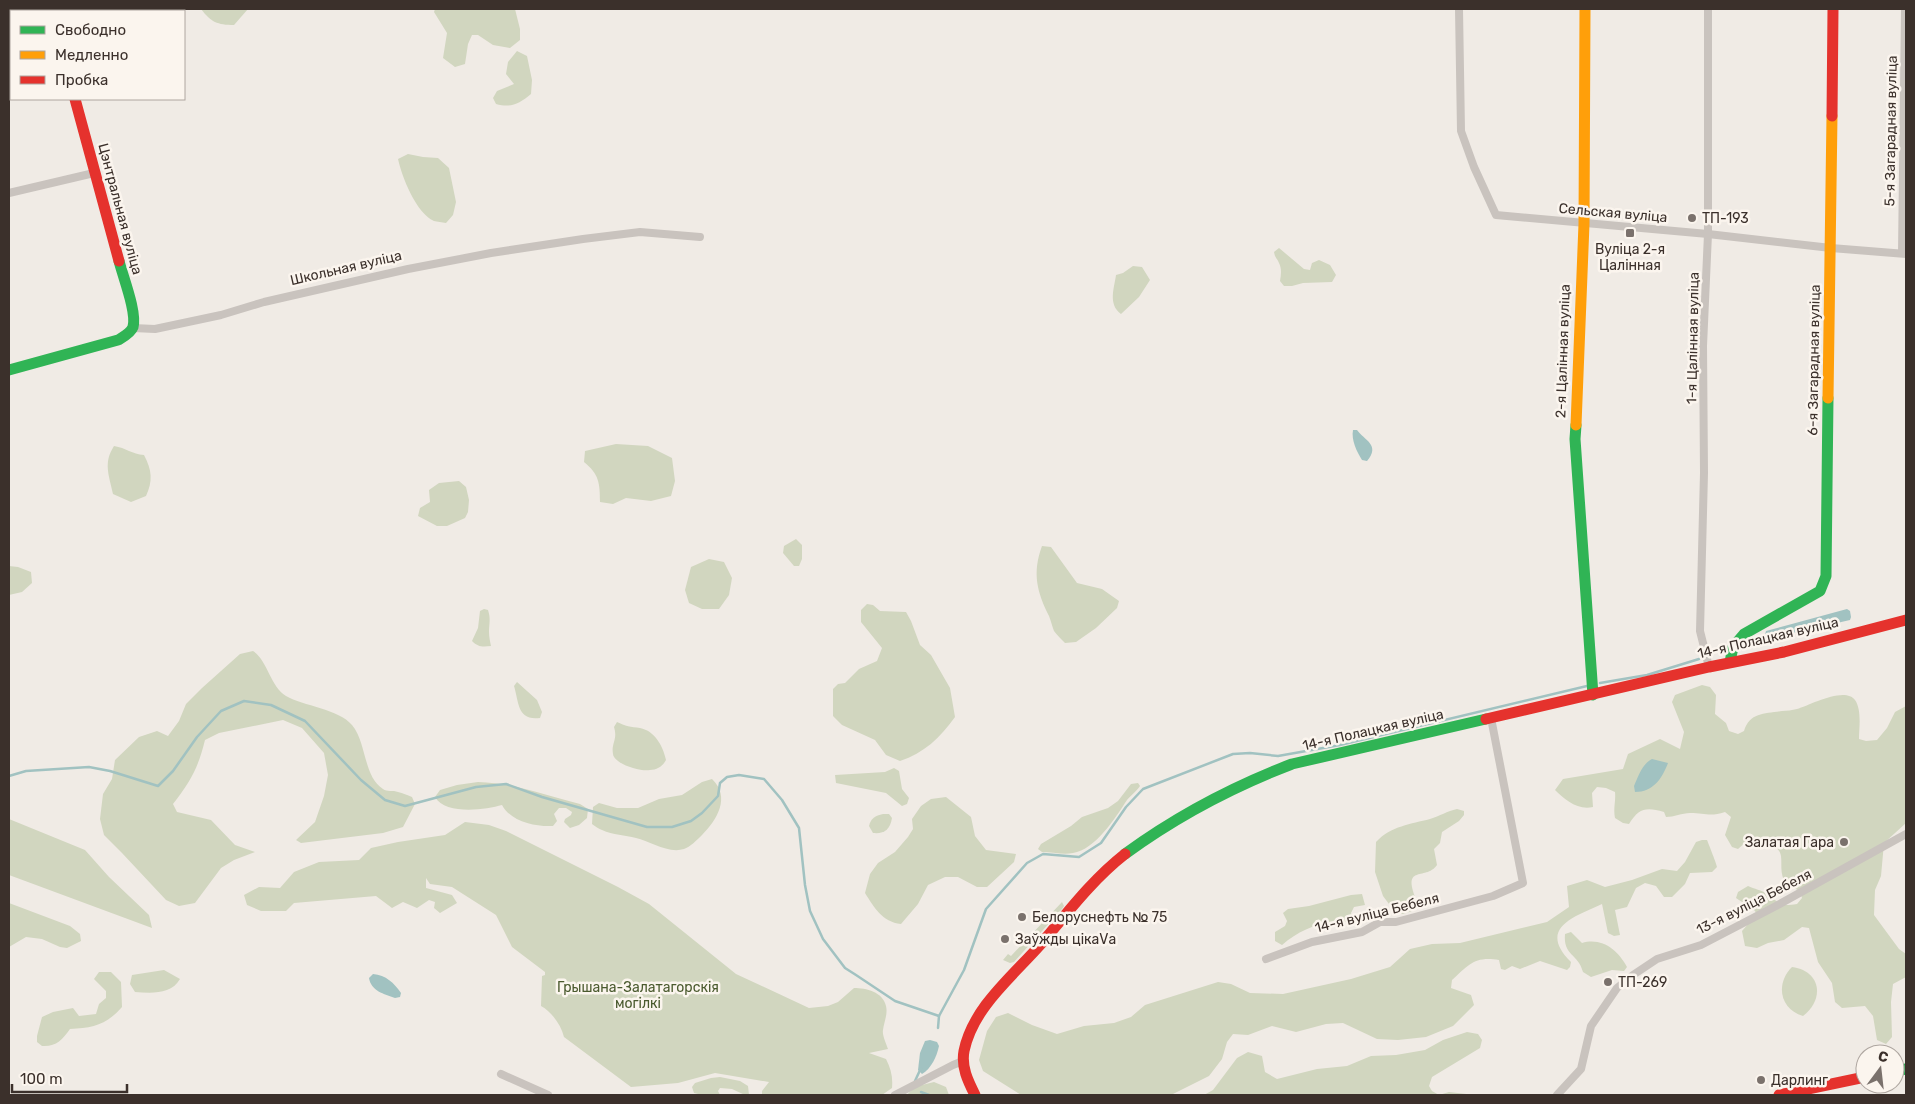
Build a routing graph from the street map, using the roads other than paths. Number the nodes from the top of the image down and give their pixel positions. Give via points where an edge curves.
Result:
1 (1459, 9) edge
2 (1585, 9) edge
3 (1708, 9) edge
4 (1833, 9) edge
5 (1905, 9) edge
6 (76, 100) edge
7 (94, 173) junction
8 (9, 193) edge
9 (1584, 224) junction
10 (1708, 234) junction
11 (700, 237) dead end
12 (1831, 248) junction
13 (1904, 253) edge
14 (133, 328) junction
15 (9, 370) edge
16 (1906, 620) edge
17 (1730, 662) junction
18 (1709, 666) junction
19 (1593, 695) junction
20 (1491, 718) junction
21 (1906, 834) edge
22 (1266, 959) dead end
23 (963, 1061) junction
24 (501, 1074) dead end
25 (1855, 1079) edge
26 (548, 1095) edge
27 (894, 1095) edge
28 (975, 1095) edge
29 (1558, 1095) edge
30 (1780, 1095) edge

1 - 9 street, Сельская вуліца via 1461,132 1496,215
2 - 9 street, 2-я Цалінная вуліца
3 - 10 street, 1-я Цалінная вуліца
4 - 12 street, 6-я Загарадная вуліца
5 - 13 street, 5-я Загарадная вуліца
6 - 7 street, Цэнтральная вуліца
7 - 8 street
7 - 14 street, Цэнтральная вуліца via 133,313
9 - 10 street, Сельская вуліца
9 - 19 street, 2-я Цалінная вуліца via 1575,438
10 - 12 street, Сельская вуліца
10 - 18 street, 1-я Цалінная вуліца via 1703,346 1700,631
11 - 14 street, Школьная вуліца via 640,232 519,248 408,269 155,329
12 - 13 street, Сельская вуліца
12 - 17 street, 6-я Загарадная вуліца via 1826,576 1820,591 1744,634 1733,646
14 - 15 street via 118,340
16 - 17 street, 14-я Полацкая вуліца via 1784,652
17 - 18 street, 14-я Полацкая вуліца
18 - 19 street, 14-я Полацкая вуліца
19 - 20 street, 14-я Полацкая вуліца
20 - 22 street, 14-я вуліца Бебеля via 1523,883 1493,896 1396,922 1380,922 1362,932 1312,942
20 - 23 street, 14-я Полацкая вуліца via 1292,764 1257,776 1169,824 1099,877 994,993 969,1034
21 - 29 street, 13-я вуліца Бебеля via 1743,923 1701,944 1657,959 1632,975 1618,988 1591,1026 1581,1069
23 - 27 street
23 - 28 street
24 - 26 street
25 - 30 street

